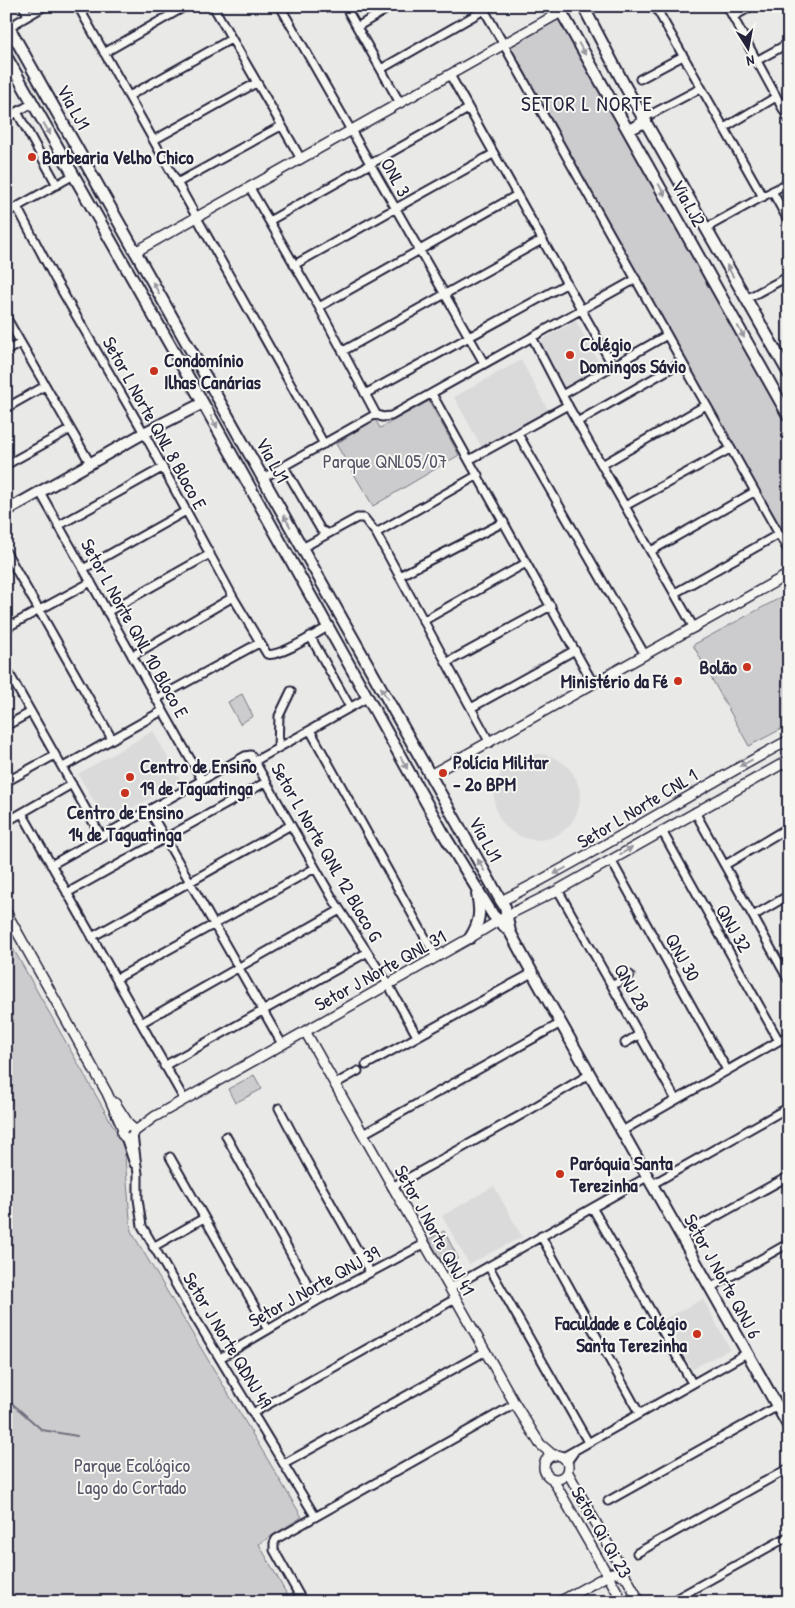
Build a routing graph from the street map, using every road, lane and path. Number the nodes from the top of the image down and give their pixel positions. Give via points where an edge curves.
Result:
1 (23, 6) edge
2 (45, 6) edge
3 (90, 6) edge
4 (186, 6) edge
5 (213, 6) edge
6 (280, 6) edge
7 (345, 6) edge
8 (392, 6) edge
9 (583, 6) edge
10 (656, 6) edge
11 (728, 6) edge
12 (752, 6) edge
13 (483, 8) edge
14 (80, 9) edge
15 (559, 9) edge
16 (28, 15) junction
17 (733, 17) junction
18 (8, 25) edge
19 (357, 27) junction
20 (231, 39) junction
21 (789, 43) edge
22 (504, 44) junction
23 (104, 53) junction
24 (6, 56) edge
25 (683, 56) junction
26 (756, 61) junction
27 (381, 69) junction
28 (450, 75) junction
29 (640, 79) dead end
30 (256, 83) junction
31 (701, 88) junction
32 (129, 96) junction
33 (789, 100) edge
34 (778, 101) junction
35 (33, 103) junction
36 (400, 103) junction
37 (468, 109) junction
38 (17, 112) junction
39 (644, 117) junction
40 (6, 118) edge
41 (789, 120) edge
42 (281, 126) junction
43 (627, 127) junction
44 (724, 128) junction
45 (351, 130) junction
46 (154, 140) junction
47 (493, 154) junction
48 (301, 159) junction
49 (371, 163) junction
50 (74, 175) junction
51 (789, 182) edge
52 (177, 183) junction
53 (57, 184) junction
54 (250, 188) junction
55 (772, 191) junction
56 (517, 195) junction
57 (763, 197) junction
58 (17, 207) junction
59 (395, 207) junction
60 (6, 213) edge
61 (196, 217) junction
62 (269, 221) junction
63 (789, 222) edge
64 (706, 228) junction
65 (542, 240) junction
66 (420, 250) junction
67 (135, 252) junction
68 (294, 265) junction
69 (789, 276) edge
70 (636, 278) junction
71 (566, 284) junction
72 (444, 294) junction
73 (746, 299) junction
74 (167, 307) junction
75 (319, 307) junction
76 (581, 309) junction
77 (152, 313) junction
78 (6, 317) edge
79 (175, 322) junction
80 (161, 330) junction
81 (667, 335) junction
82 (468, 337) junction
83 (532, 337) junction
84 (21, 343) junction
85 (343, 350) junction
86 (6, 351) edge
87 (682, 362) junction
88 (484, 363) junction
89 (613, 366) junction
90 (789, 374) edge
91 (45, 386) junction
92 (365, 394) junction
93 (432, 394) junction
94 (562, 395) junction
95 (203, 403) junction
96 (568, 406) junction
97 (706, 406) junction
98 (6, 408) edge
99 (376, 414) junction
100 (789, 417) edge
101 (577, 422) junction
102 (69, 430) junction
103 (144, 433) junction
104 (518, 434) junction
105 (324, 444) junction
106 (730, 449) junction
107 (469, 460) junction
108 (90, 463) junction
109 (6, 465) edge
110 (602, 465) junction
111 (162, 468) junction
112 (284, 468) junction
113 (478, 475) junction
114 (263, 478) junction
115 (40, 492) junction
116 (754, 492) junction
117 (625, 506) junction
118 (6, 511) edge
119 (186, 511) junction
120 (504, 522) junction
121 (58, 526) junction
122 (323, 533) junction
123 (376, 533) junction
124 (779, 534) junction
125 (302, 548) junction
126 (651, 551) junction
127 (6, 552) edge
128 (789, 552) edge
129 (210, 554) junction
130 (526, 563) junction
131 (84, 569) junction
132 (789, 574) edge
133 (399, 576) junction
134 (320, 579) junction
135 (91, 582) junction
136 (304, 582) junction
137 (675, 593) junction
138 (329, 595) junction
139 (233, 598) junction
140 (314, 601) junction
141 (551, 606) junction
142 (40, 610) junction
143 (107, 612) junction
144 (423, 621) junction
145 (328, 627) junction
146 (6, 628) edge
147 (694, 628) junction
148 (310, 636) junction
149 (259, 643) junction
150 (576, 650) junction
151 (132, 656) junction
152 (644, 656) junction
153 (446, 663) junction
154 (7, 669) edge
155 (594, 684) junction
156 (291, 691) dead end
157 (367, 698) junction
158 (156, 700) junction
159 (350, 707) junction
160 (471, 708) junction
161 (162, 711) junction
162 (31, 712) junction
163 (396, 714) junction
164 (381, 722) junction
165 (6, 726) edge
166 (310, 730) junction
167 (112, 739) junction
168 (789, 740) edge
169 (490, 743) junction
170 (278, 748) junction
171 (55, 755) junction
172 (254, 759) junction
173 (789, 760) edge
174 (63, 767) junction
175 (430, 775) junction
176 (202, 780) junction
177 (6, 782) edge
178 (266, 782) junction
179 (72, 784) junction
180 (676, 803) junction
181 (149, 810) junction
182 (664, 810) junction
183 (695, 812) junction
184 (22, 814) junction
185 (686, 817) junction
186 (6, 822) edge
187 (291, 825) junction
188 (670, 826) junction
189 (789, 826) edge
190 (461, 830) junction
191 (662, 831) junction
192 (101, 836) junction
193 (446, 838) junction
194 (165, 839) junction
195 (611, 860) junction
196 (51, 865) junction
197 (725, 865) junction
198 (315, 868) junction
199 (542, 880) junction
200 (189, 881) junction
201 (475, 886) junction
202 (555, 892) junction
203 (67, 893) junction
204 (789, 895) edge
205 (501, 901) junction
206 (340, 910) junction
207 (6, 912) edge
208 (753, 916) junction
209 (502, 919) junction
210 (213, 925) junction
211 (92, 937) junction
212 (470, 938) junction
213 (366, 953) junction
214 (436, 957) junction
215 (789, 963) edge
216 (781, 967) junction
217 (238, 968) junction
218 (532, 973) junction
219 (630, 976) dead end
220 (116, 979) junction
221 (789, 980) edge
222 (388, 984) junction
223 (612, 986) junction
224 (262, 1012) junction
225 (141, 1023) junction
226 (561, 1023) junction
227 (305, 1031) junction
228 (640, 1034) junction
229 (789, 1035) edge
230 (417, 1036) junction
231 (779, 1041) junction
232 (626, 1043) dead end
233 (282, 1044) junction
234 (366, 1065) dead end
235 (164, 1066) junction
236 (727, 1070) junction
237 (358, 1071) dead end
238 (590, 1074) junction
239 (335, 1084) junction
240 (184, 1100) junction
241 (676, 1100) junction
242 (789, 1107) edge
243 (279, 1108) dead end
244 (129, 1131) junction
245 (622, 1131) junction
246 (363, 1134) junction
247 (226, 1136) dead end
248 (170, 1157) dead end
249 (789, 1176) edge
250 (649, 1181) junction
251 (392, 1187) junction
252 (593, 1209) junction
253 (204, 1218) junction
254 (541, 1236) junction
255 (681, 1236) junction
256 (789, 1243) edge
257 (424, 1244) junction
258 (154, 1247) junction
259 (489, 1267) junction
260 (370, 1272) junction
261 (450, 1288) junction
262 (710, 1288) junction
263 (454, 1299) junction
264 (317, 1301) junction
265 (268, 1330) junction
266 (486, 1351) junction
267 (747, 1353) junction
268 (220, 1358) junction
269 (692, 1383) junction
270 (515, 1404) junction
271 (778, 1406) junction
272 (253, 1413) junction
273 (640, 1413) junction
274 (789, 1427) edge
275 (588, 1442) junction
276 (540, 1444) junction
277 (563, 1461) junction
278 (545, 1463) junction
279 (284, 1464) junction
280 (789, 1468) edge
281 (552, 1478) junction
282 (608, 1501) dead end
283 (316, 1516) junction
284 (789, 1536) edge
285 (637, 1552) dead end
286 (608, 1575) junction
287 (627, 1579) junction
288 (302, 1602) edge
289 (559, 1602) edge
290 (623, 1602) edge
291 (640, 1602) edge
292 (670, 1602) edge

1 - 16 street
2 - 16 street
3 - 14 street
4 - 23 street
5 - 20 street
6 - 45 street, ONL 3
7 - 19 street
8 - 19 street
9 - 39 main road, Via LJ2
10 - 25 street
11 - 17 street
12 - 17 street
13 - 22 street
13 - 27 street
14 - 23 street
15 - 22 street
15 -> 43 main road, Via LJ2
16 - 18 street
17 - 26 street
18 - 67 main road, Via LJ1
19 - 27 street
20 - 30 street
20 - 32 street
21 - 26 street
22 - 28 street
22 - 70 street
23 - 32 street
24 - 35 main road, Via LJ1
25 - 29 street
25 - 31 street
26 - 34 street
27 - 36 street
28 - 36 street
28 - 37 street
30 - 42 street
30 - 46 street
31 - 39 street
31 - 44 street
32 - 46 street
33 - 34 street
34 - 41 street
34 - 44 street
35 - 38 street
35 -> 50 main road, Via LJ1
36 - 45 street
37 - 47 street
37 - 49 street
38 - 40 street
38 - 53 street
39 - 43 main road
39 - 64 main road, Via LJ2
42 - 48 street
42 - 52 street
43 -> 100 main road, Via LJ2
44 - 57 street
45 - 48 street
45 - 49 street, ONL 3
46 - 52 street
47 - 56 street
47 - 59 street
48 - 54 street
49 - 59 street, ONL 3
49 - 62 street
50 - 53 street
50 - 77 main road, Via LJ1
51 - 55 street
52 - 61 street
53 - 58 street
54 - 61 street
54 - 62 street
55 - 57 street
55 - 63 street
56 - 65 street
56 - 66 street
57 - 64 street
58 - 60 street
58 - 103 street, Setor L Norte QNL 8 Bloco E
59 - 66 street, ONL 3
59 - 68 street
61 - 67 street
61 - 105 street
62 - 68 street
73 -> 64 main road, Via LJ2
65 - 71 street
65 - 72 street
66 - 72 street, ONL 3
66 - 75 street
74 -> 67 main road, Via LJ1
68 - 75 street
69 - 73 street
70 - 76 street
70 - 81 street
71 - 76 street
71 - 82 street
72 - 82 street, ONL 3
72 - 85 street
73 - 90 main road, Via LJ2
74 - 77 main road via 162,312
74 - 79 main road, Via LJ1
75 - 85 street
76 - 83 street
76 - 89 street
77 - 80 main road, Via LJ1
78 - 84 street
79 - 80 main road via 168,322
79 - 114 main road, Via LJ1
80 - 95 main road, Via LJ1
81 - 87 street
81 - 89 street
82 - 88 street, ONL 3
82 - 92 street
83 - 88 street
83 - 94 street
84 - 86 street
84 - 91 street
85 - 92 street
87 - 97 street
87 - 101 street
88 - 93 street
89 - 94 street
91 - 98 street
91 - 102 street
92 - 99 street
93 - 99 street via 391,416 382,418
93 - 107 street
94 - 96 street
95 - 103 main road
95 -> 136 main road, Via LJ1
96 - 101 street
96 - 104 street
97 - 106 street
97 - 110 street
99 - 105 street
101 - 110 street
102 - 108 street
102 - 109 street
103 - 108 main road
103 - 111 street, Setor L Norte QNL 8 Bloco E
104 - 107 street
104 - 152 street
105 - 112 street
106 - 116 street
106 - 117 street
107 - 113 street
108 - 115 main road
110 - 117 street
111 - 119 street, Setor L Norte QNL 8 Bloco E
111 - 121 street
112 - 114 street
112 - 122 street
113 - 120 street
113 - 123 street
125 -> 114 main road, Via LJ1
115 - 118 main road
115 - 121 street, Setor L Norte QNL 10 Bloco E
116 - 124 street
116 - 126 street
117 - 126 street
119 - 129 street, Setor L Norte QNL 8 Bloco E
119 - 131 street
120 - 130 street
120 - 133 street
121 - 131 street, Setor L Norte QNL 10 Bloco E
122 - 123 street via 360,517 368,521
122 - 125 street
123 - 133 street
124 - 128 street
124 - 137 street
125 - 134 main road, Via LJ1
126 - 137 street
127 - 142 street
129 - 139 street, Setor L Norte QNL 8 Bloco E
129 - 143 street
130 - 141 street
130 - 144 street
131 - 135 street, Setor L Norte QNL 10 Bloco E
132 - 147 street
133 - 144 street
134 - 136 main road via 315,584
134 - 138 main road, Via LJ1
135 - 142 street
135 - 143 street, Setor L Norte QNL 10 Bloco E
136 - 140 main road, Via LJ1
137 - 147 street
138 - 140 main road via 321,594
163 -> 138 main road, Via LJ1
139 - 149 street, Setor L Norte QNL 8 Bloco E
139 - 151 street
140 - 145 main road, Via LJ1
141 - 150 street
141 - 153 street
142 - 146 street
142 - 167 street
143 - 151 street, Setor L Norte QNL 10 Bloco E
144 - 153 street
145 - 148 street
145 - 157 main road, Via LJ1
147 - 152 street
148 - 149 street, Setor L Norte QNL 8 Bloco E via 270,655
148 - 159 street
149 - 158 street
150 - 155 street
150 - 160 street
151 - 158 street, Setor L Norte QNL 10 Bloco E
152 - 155 street
153 - 160 street
154 - 162 street
155 - 169 street
156 - 170 street via 279,716
157 - 159 street
157 - 164 main road, Via LJ1
158 - 161 street, Setor L Norte QNL 10 Bloco E
159 - 166 street
160 - 169 street
161 - 167 street
161 - 176 street, Setor L Norte QNL 10 Bloco E
162 - 165 street
162 - 171 street
163 - 164 main road via 384,715
163 - 175 main road, Via LJ1
164 -> 193 main road, Via LJ1
166 - 170 street
166 - 214 street
167 - 174 street
168 -> 180 street, Setor L Norte CNL 1
169 - 175 street
170 - 172 street
171 - 174 street
171 - 177 street
172 - 176 street via 245,756
172 - 178 street, Setor L Norte QNL 12 Bloco G
173 - 183 street, Setor J Norte QNL 31
174 - 179 street
175 - 190 main road, Via LJ1
176 - 181 street
178 - 187 street, Setor L Norte QNL 12 Bloco G
178 - 194 street
179 - 184 street
179 - 192 street
180 - 182 street, Setor L Norte CNL 1
180 - 185 street via 678,812
181 - 192 street
181 - 194 street
182 - 188 street via 671,816
182 -> 199 street, Setor L Norte CNL 1
183 - 185 street, Setor J Norte QNL 31
183 - 197 street
184 - 186 street
184 - 196 street
185 - 188 street, Setor J Norte QNL 31
187 - 198 street, Setor L Norte QNL 12 Bloco G
187 - 200 street
188 - 191 street, Setor J Norte QNL 31
189 - 197 street
190 - 193 main road via 458,836
205 -> 190 main road, Via LJ1
195 -> 191 street, Setor J Norte QNL 31
191 - 231 street, QNJ 32
192 - 196 street
193 - 201 main road, Via LJ1
194 - 200 street
194 - 203 street
195 - 202 street, Setor J Norte QNL 31
195 - 236 street, QNJ 30
196 - 203 street
197 - 208 street
198 - 206 street, Setor L Norte QNL 12 Bloco G
198 - 210 street
199 - 202 street via 545,890
199 - 205 street, Setor L Norte CNL 1
200 - 210 street
200 - 211 street
201 - 209 main road, Via LJ1
201 - 212 main road via 480,911 477,927
202 - 209 street, Setor J Norte QNL 31
202 - 223 street, QNJ 28
203 - 211 street
204 - 208 street
205 - 209 main road, Via LJ1
206 - 213 street, Setor L Norte QNL 12 Bloco G
206 - 217 street
207 - 244 street
208 - 216 street
209 - 212 street, Setor J Norte QNL 31
209 - 218 main road, Setor J Norte QNJ 6
210 - 217 street
210 - 220 street
211 - 220 street
212 - 214 street, Setor J Norte QNL 31
213 - 222 street, Setor L Norte QNL 12 Bloco G
213 - 224 street
214 - 222 street, Setor J Norte QNL 31
215 - 216 street
216 - 221 street
217 - 224 street
217 - 225 street
218 - 226 main road, Setor J Norte QNJ 6
218 - 230 street
219 - 223 street
220 - 225 street
222 - 227 street, Setor J Norte QNL 31
222 - 230 street, Setor L Norte QNL 12 Bloco G
223 - 228 street, QNJ 28
224 - 233 street
224 - 235 street
225 - 235 street
226 - 238 main road, Setor J Norte QNJ 6
226 - 246 street
227 - 233 street, Setor J Norte QNL 31
227 - 239 street, Setor J Norte QNJ 41
228 - 232 street
228 - 241 street, QNJ 28
229 - 231 street
230 - 234 street
231 - 236 street
233 - 240 street, Setor J Norte QNL 31
235 - 240 street
236 - 241 street
237 - 239 street
238 - 245 main road, Setor J Norte QNJ 6
238 - 251 street
239 - 246 street, Setor J Norte QNJ 41
240 - 244 street, Setor J Norte QNL 31
241 - 245 street
242 - 250 street
243 - 260 street
244 - 258 street, Setor J Norte QDNJ 49 via 138,1174 140,1217
245 - 250 main road, Setor J Norte QNJ 6
246 - 251 street, Setor J Norte QNJ 41
247 - 264 street
248 - 253 street
249 - 255 street
250 - 252 street
250 - 255 main road, Setor J Norte QNJ 6
251 - 257 street, Setor J Norte QNJ 41
252 - 254 street
252 - 269 street
253 - 258 street
253 - 265 street
254 - 259 street
254 - 273 street
255 - 262 main road, Setor J Norte QNJ 6
256 - 262 street
257 - 260 street, Setor J Norte QNJ 39
257 - 261 street, Setor J Norte QNJ 41
258 - 268 street, Setor J Norte QDNJ 49
259 - 261 street
259 - 275 street
260 - 264 street, Setor J Norte QNJ 39
261 - 263 street, Setor J Norte QNJ 41
262 - 267 main road, Setor J Norte QNJ 6
263 - 266 street, Setor J Norte QNJ 41
263 - 272 street
264 - 265 street, Setor J Norte QNJ 39
265 - 268 street, Setor J Norte QNJ 39
266 - 270 street, Setor J Norte QNJ 41
266 - 279 street
267 - 269 street
267 - 271 main road, Setor J Norte QNJ 6
268 - 272 street, Setor J Norte QDNJ 49
269 - 273 street
270 - 276 street, Setor J Norte QNJ 41
270 - 283 street
271 - 274 main road, Setor J Norte QNJ 6
271 - 282 street
272 - 279 street, Setor J Norte QDNJ 49
273 - 275 street
275 - 277 street
276 - 277 street
276 - 278 street
277 - 278 street via 550,1457
277 - 281 street via 560,1478
277 - 287 street, Setor Qi Qi 23
278 - 281 street via 545,1470
279 - 283 street, Setor J Norte QDNJ 49
280 - 285 street
281 - 286 street, Setor Qi Qi 23
283 - 288 street via 274,1543 274,1550
284 - 292 street
286 - 287 street via 618,1573
286 - 289 street
286 - 290 street, Setor Qi Qi 23
287 - 291 street, Setor Qi Qi 23

